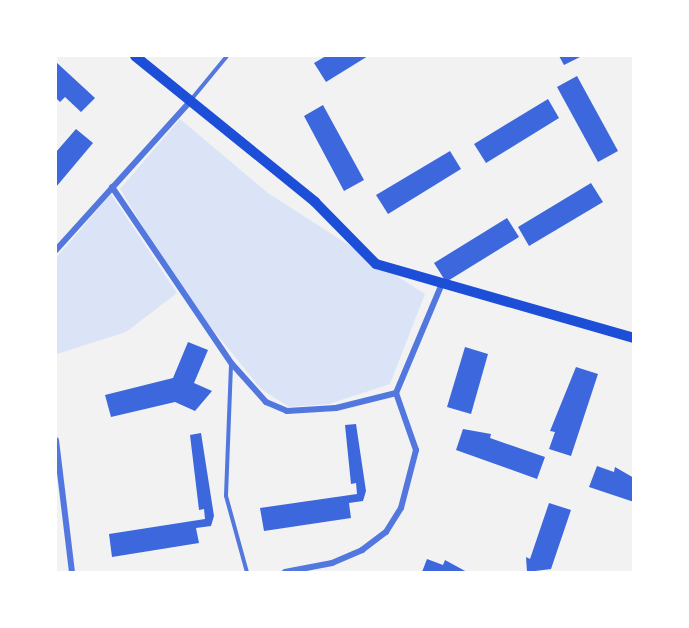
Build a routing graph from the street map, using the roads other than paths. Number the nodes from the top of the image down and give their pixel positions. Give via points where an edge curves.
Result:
1 (135, 56) edge
2 (227, 56) edge
3 (188, 104) junction
4 (112, 187) junction
5 (56, 250) edge
6 (441, 286) junction
7 (633, 338) edge
8 (231, 364) junction
9 (396, 393) junction
10 (56, 440) edge
11 (72, 573) edge
12 (247, 573) edge
13 (285, 573) edge

1 - 3 main road
2 - 3 lane
3 - 4 street
3 - 6 main road via 315,202 376,264
4 - 5 street
4 - 8 street
6 - 7 main road
6 - 9 street
8 - 9 street via 266,402 287,411 364,404
8 - 12 lane via 226,496
9 - 13 street via 416,450 401,508 386,532 362,550 332,563
10 - 11 street

